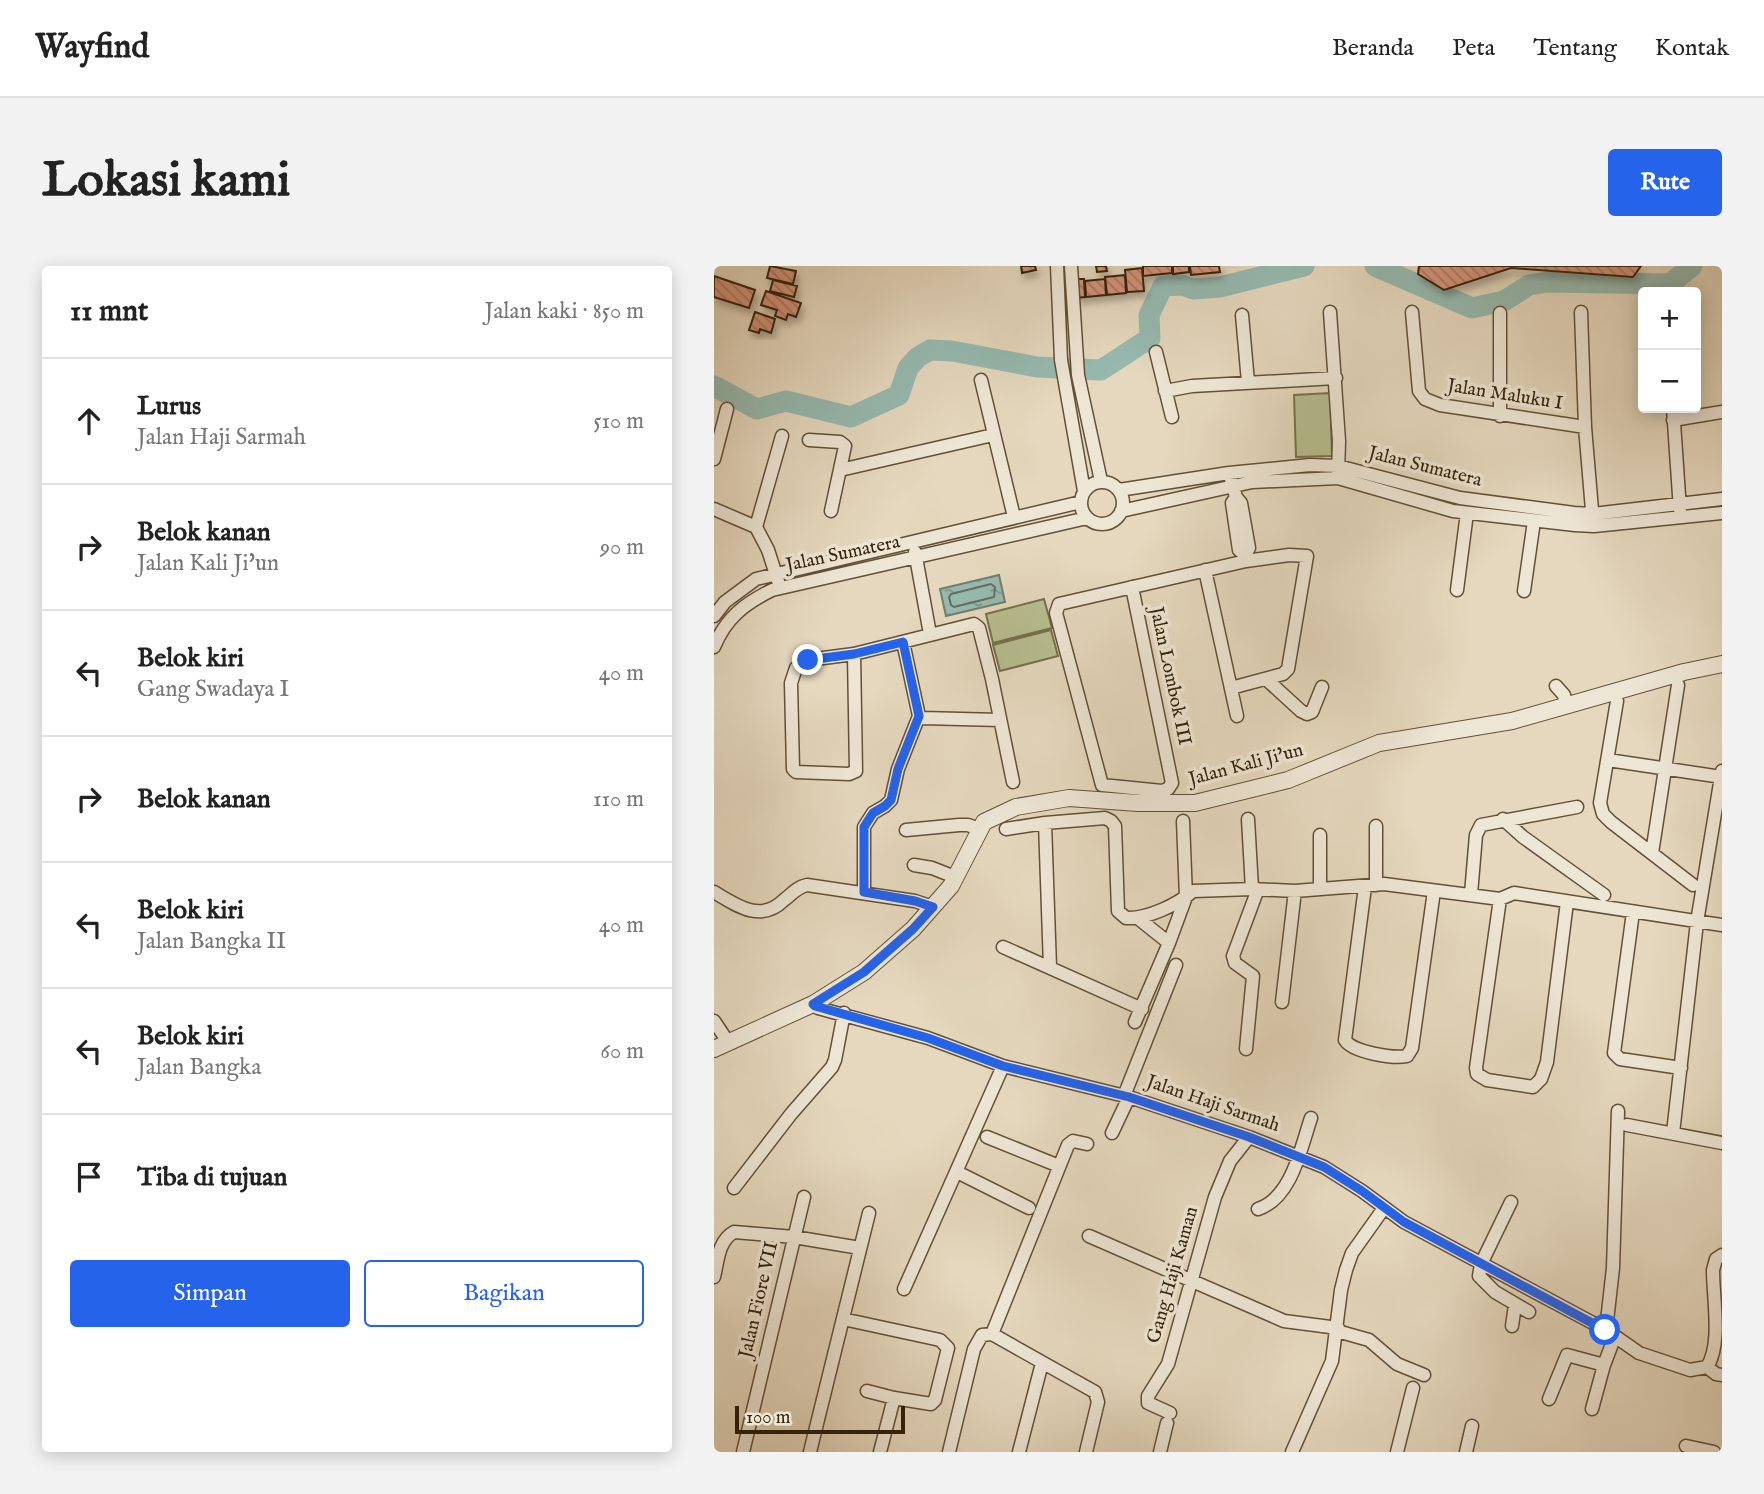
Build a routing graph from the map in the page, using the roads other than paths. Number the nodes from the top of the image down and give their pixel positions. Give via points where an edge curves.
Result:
1 (1057, 266) edge
2 (1071, 266) edge
3 (1330, 312) dead end
4 (1581, 312) dead end
5 (1412, 313) dead end
6 (1500, 313) dead end
7 (1242, 315) dead end
8 (1075, 351) junction
9 (1156, 352) dead end
10 (1060, 355) junction
11 (1336, 377) junction
12 (981, 380) dead end
13 (1248, 382) junction
14 (1165, 391) junction
15 (727, 409) dead end
16 (1722, 412) edge
17 (1673, 414) edge
18 (1172, 416) dead end
19 (1500, 416) junction
20 (1585, 427) junction
21 (993, 435) junction
22 (782, 436) dead end
23 (809, 440) dead end
24 (714, 459) edge
25 (840, 470) junction
26 (1338, 472) junction
27 (1101, 481) junction
28 (1232, 485) junction
29 (1119, 490) junction
30 (1082, 497) junction
31 (1722, 499) edge
32 (715, 510) edge
33 (831, 511) dead end
34 (1121, 511) junction
35 (1680, 511) junction
36 (1467, 513) junction
37 (1722, 513) edge
38 (1014, 517) junction
39 (1087, 518) junction
40 (1593, 520) junction
41 (1534, 521) junction
42 (756, 527) junction
43 (914, 542) junction
44 (916, 558) junction
45 (1245, 558) junction
46 (1205, 570) junction
47 (776, 574) junction
48 (1132, 587) junction
49 (780, 588) junction
50 (1457, 590) dead end
51 (1524, 591) dead end
52 (714, 616) edge
53 (930, 634) junction
54 (903, 642) junction
55 (714, 647) edge
56 (854, 654) junction
57 (1722, 664) edge
58 (1266, 679) junction
59 (1678, 685) dead end
60 (1556, 686) dead end
61 (1322, 687) dead end
62 (1231, 688) junction
63 (1617, 701) dead end
64 (1566, 705) junction
65 (919, 716) junction
66 (1237, 716) dead end
67 (1000, 720) junction
68 (1608, 760) junction
69 (1665, 769) junction
70 (1722, 775) edge
71 (1013, 782) dead end
72 (1577, 807) dead end
73 (1248, 819) dead end
74 (1503, 819) junction
75 (1183, 821) dead end
76 (1045, 823) junction
77 (1376, 826) dead end
78 (979, 829) junction
79 (1006, 829) dead end
80 (906, 830) dead end
81 (1320, 835) dead end
82 (1652, 853) junction
83 (914, 865) dead end
84 (955, 877) junction
85 (1693, 885) dead end
86 (1370, 886) junction
87 (1255, 889) junction
88 (1320, 889) junction
89 (1295, 891) junction
90 (1434, 891) junction
91 (714, 892) edge
92 (864, 892) junction
93 (1471, 894) junction
94 (1604, 895) dead end
95 (1186, 897) junction
96 (1500, 899) junction
97 (1567, 902) junction
98 (933, 907) junction
99 (1633, 912) junction
100 (1139, 919) junction
101 (1697, 922) junction
102 (1722, 925) edge
103 (1169, 943) junction
104 (1003, 947) dead end
105 (1176, 965) dead end
106 (1049, 967) junction
107 (1282, 1002) dead end
108 (813, 1004) junction
109 (1142, 1009) junction
110 (844, 1013) junction
111 (714, 1021) edge
112 (1135, 1022) dead end
113 (721, 1045) edge
114 (1246, 1049) dead end
115 (1003, 1066) junction
116 (1681, 1068) junction
117 (1126, 1097) junction
118 (1618, 1111) dead end
119 (1311, 1118) dead end
120 (1627, 1125) dead end
121 (1112, 1133) dead end
122 (1673, 1133) junction
123 (987, 1137) dead end
124 (1249, 1137) junction
125 (1722, 1143) edge
126 (1087, 1144) dead end
127 (1298, 1157) junction
128 (1059, 1166) junction
129 (957, 1172) junction
130 (734, 1188) dead end
131 (804, 1197) dead end
132 (1511, 1202) dead end
133 (1029, 1208) dead end
134 (1384, 1208) junction
135 (1258, 1209) dead end
136 (869, 1213) dead end
137 (1089, 1236) dead end
138 (794, 1237) junction
139 (860, 1248) junction
140 (1722, 1255) edge
141 (716, 1259) edge
142 (1481, 1264) junction
143 (714, 1277) edge
144 (1192, 1281) junction
145 (904, 1289) dead end
146 (1514, 1305) junction
147 (1529, 1312) dead end
148 (1718, 1313) edge
149 (843, 1319) junction
150 (1512, 1326) dead end
151 (1337, 1330) junction
152 (1610, 1333) junction
153 (992, 1334) junction
154 (1042, 1363) junction
155 (1604, 1365) junction
156 (1707, 1367) junction
157 (1424, 1375) dead end
158 (1722, 1375) edge
159 (1413, 1388) dead end
160 (867, 1391) dead end
161 (894, 1398) junction
162 (1549, 1399) dead end
163 (1592, 1409) dead end
164 (1472, 1426) dead end
165 (1686, 1446) dead end
166 (743, 1452) edge
167 (810, 1452) edge
168 (880, 1452) edge
169 (949, 1452) edge
170 (1020, 1452) edge
171 (1086, 1452) edge
172 (1160, 1452) edge
173 (1292, 1452) edge
174 (1397, 1452) edge
175 (1466, 1452) edge
176 (1714, 1452) edge

1 - 10 street
2 - 8 street
3 - 11 street
4 - 20 street
5 - 19 street, Jalan Maluku I via 1422,398
6 - 19 street
7 - 13 street
8 - 10 street
8 - 27 street
9 - 14 street
10 - 30 street
11 - 13 street
11 - 26 street
12 - 21 street
13 - 14 street
14 - 18 street
15 - 24 street
16 - 17 street
17 - 35 street
19 - 20 street, Jalan Maluku I
20 - 40 street
21 - 25 street
21 - 38 street
22 - 42 street
23 - 25 street via 844,444
25 - 33 street
26 - 28 street, Jalan Sumatera
26 - 36 street, Jalan Sumatera
26 - 40 street, Jalan Sumatera
27 - 29 street
27 - 30 street via 1091,484
28 - 29 street, Jalan Sumatera
28 - 34 street, Jalan Sumatera
28 - 45 street via 1239,550
29 - 34 street
30 - 38 street, Jalan Sumatera
30 - 39 street via 1081,508
31 - 35 street, Jalan Sumatera
32 - 42 street
34 - 39 street via 1103,524
35 - 37 street, Jalan Sumatera
35 - 40 street, Jalan Sumatera
36 - 41 street, Jalan Sumatera
36 - 50 street
38 - 43 street, Jalan Sumatera
39 - 44 street, Jalan Sumatera
40 - 41 street, Jalan Sumatera
41 - 51 street
42 - 47 street
43 - 44 street
43 - 47 street, Jalan Sumatera
44 - 49 street, Jalan Sumatera
44 - 53 street
45 - 46 street
45 - 58 street via 1307,556 1290,665 1283,674
46 - 48 street
46 - 62 street
47 - 49 street
47 - 52 street, Jalan Sumatera via 741,589
48 - 48 street, Jalan Lombok III via 1172,783 1162,791 1102,785 1056,613 1063,603
49 - 55 street, Jalan Sumatera via 736,611
53 - 54 street
53 - 67 street via 974,624 979,628
54 - 56 street
54 - 65 street
56 - 56 street via 856,771 796,772 793,673 808,660
57 - 64 street, Jalan Kali Ji'un
58 - 61 street via 1307,714
58 - 62 street
59 - 69 street
60 - 64 street
62 - 66 street
63 - 68 street
64 - 78 street, Jalan Kali Ji'un via 1512,721 1379,743 1288,780 1195,803 1069,798 1016,807
65 - 67 street
65 - 92 street via 891,800 873,813 864,827
67 - 71 street
68 - 69 street
68 - 82 street via 1600,803 1603,814
69 - 70 street
69 - 82 street
70 - 101 street
72 - 74 street
73 - 87 street
74 - 93 street via 1478,827
74 - 94 street
75 - 95 street
76 - 79 street
76 - 100 street via 1105,818 1114,823 1118,911 1126,918
76 - 106 street
77 - 86 street
78 - 80 street via 959,825
78 - 84 street
81 - 88 street
82 - 85 street
83 - 84 street
84 - 98 street
86 - 88 street
86 - 90 street
86 - 90 street via 1344,1033 1347,1045 1359,1050 1402,1057 1412,1048
87 - 89 street
87 - 95 street via 1193,891
87 - 114 street via 1233,956 1235,963 1253,976
88 - 89 street
89 - 107 street
90 - 93 street
91 - 92 street via 751,912 780,905 807,885
92 - 98 street
93 - 96 street
95 - 100 street
95 - 103 street
96 - 97 street via 1514,894
96 - 97 street via 1476,1069 1486,1080 1533,1087 1547,1062
97 - 99 street
98 - 108 street via 864,972
99 - 101 street
99 - 116 street via 1613,1050 1620,1059
100 - 103 street
101 - 102 street
101 - 116 street
103 - 109 street
104 - 106 street
105 - 117 street
106 - 109 street
108 - 110 street, Jalan Haji Sarmah
108 - 113 street
109 - 112 street
110 - 115 street, Jalan Haji Sarmah
110 - 130 street via 832,1068
111 - 113 street
115 - 117 street, Jalan Haji Sarmah
115 - 129 street
116 - 122 street
117 - 121 street
117 - 124 street, Jalan Haji Sarmah
118 - 152 street
119 - 127 street
120 - 122 street
122 - 125 street
123 - 128 street
124 - 127 street, Jalan Haji Sarmah
124 - 144 street, Gang Haji Kaman via 1223,1177
126 - 128 street via 1070,1142
127 - 134 street, Jalan Haji Sarmah via 1342,1177
127 - 135 street via 1282,1190 1269,1205
128 - 153 street
129 - 133 street
129 - 145 street
131 - 138 street, Jalan Fiore VII
132 - 142 street
134 - 142 street, Jalan Haji Sarmah
134 - 151 street via 1346,1270
136 - 139 street
137 - 144 street
138 - 139 street
138 - 141 street via 734,1232 722,1243
138 - 166 street, Jalan Fiore VII
139 - 149 street
140 - 148 street via 1713,1270
141 - 143 street
142 - 146 street via 1479,1278
142 - 152 street, Jalan Haji Sarmah
144 - 151 street via 1284,1321
144 - 172 street, Gang Haji Kaman via 1168,1364 1148,1396 1148,1403 1168,1418
146 - 147 street
146 - 150 street
148 - 156 street via 1717,1347
149 - 161 street via 940,1340 948,1348 933,1402
149 - 167 street
151 - 157 street via 1369,1340 1397,1364
151 - 173 street via 1332,1361
152 - 155 street
152 - 156 street, Jalan Haji Sarmah via 1656,1361 1689,1370
153 - 154 street
153 - 169 street via 982,1335 974,1349
154 - 170 street
154 - 171 street via 1096,1394
155 - 162 street via 1567,1355
155 - 163 street
156 - 158 street
159 - 174 street
160 - 161 street
161 - 168 street
164 - 175 street
165 - 176 street

